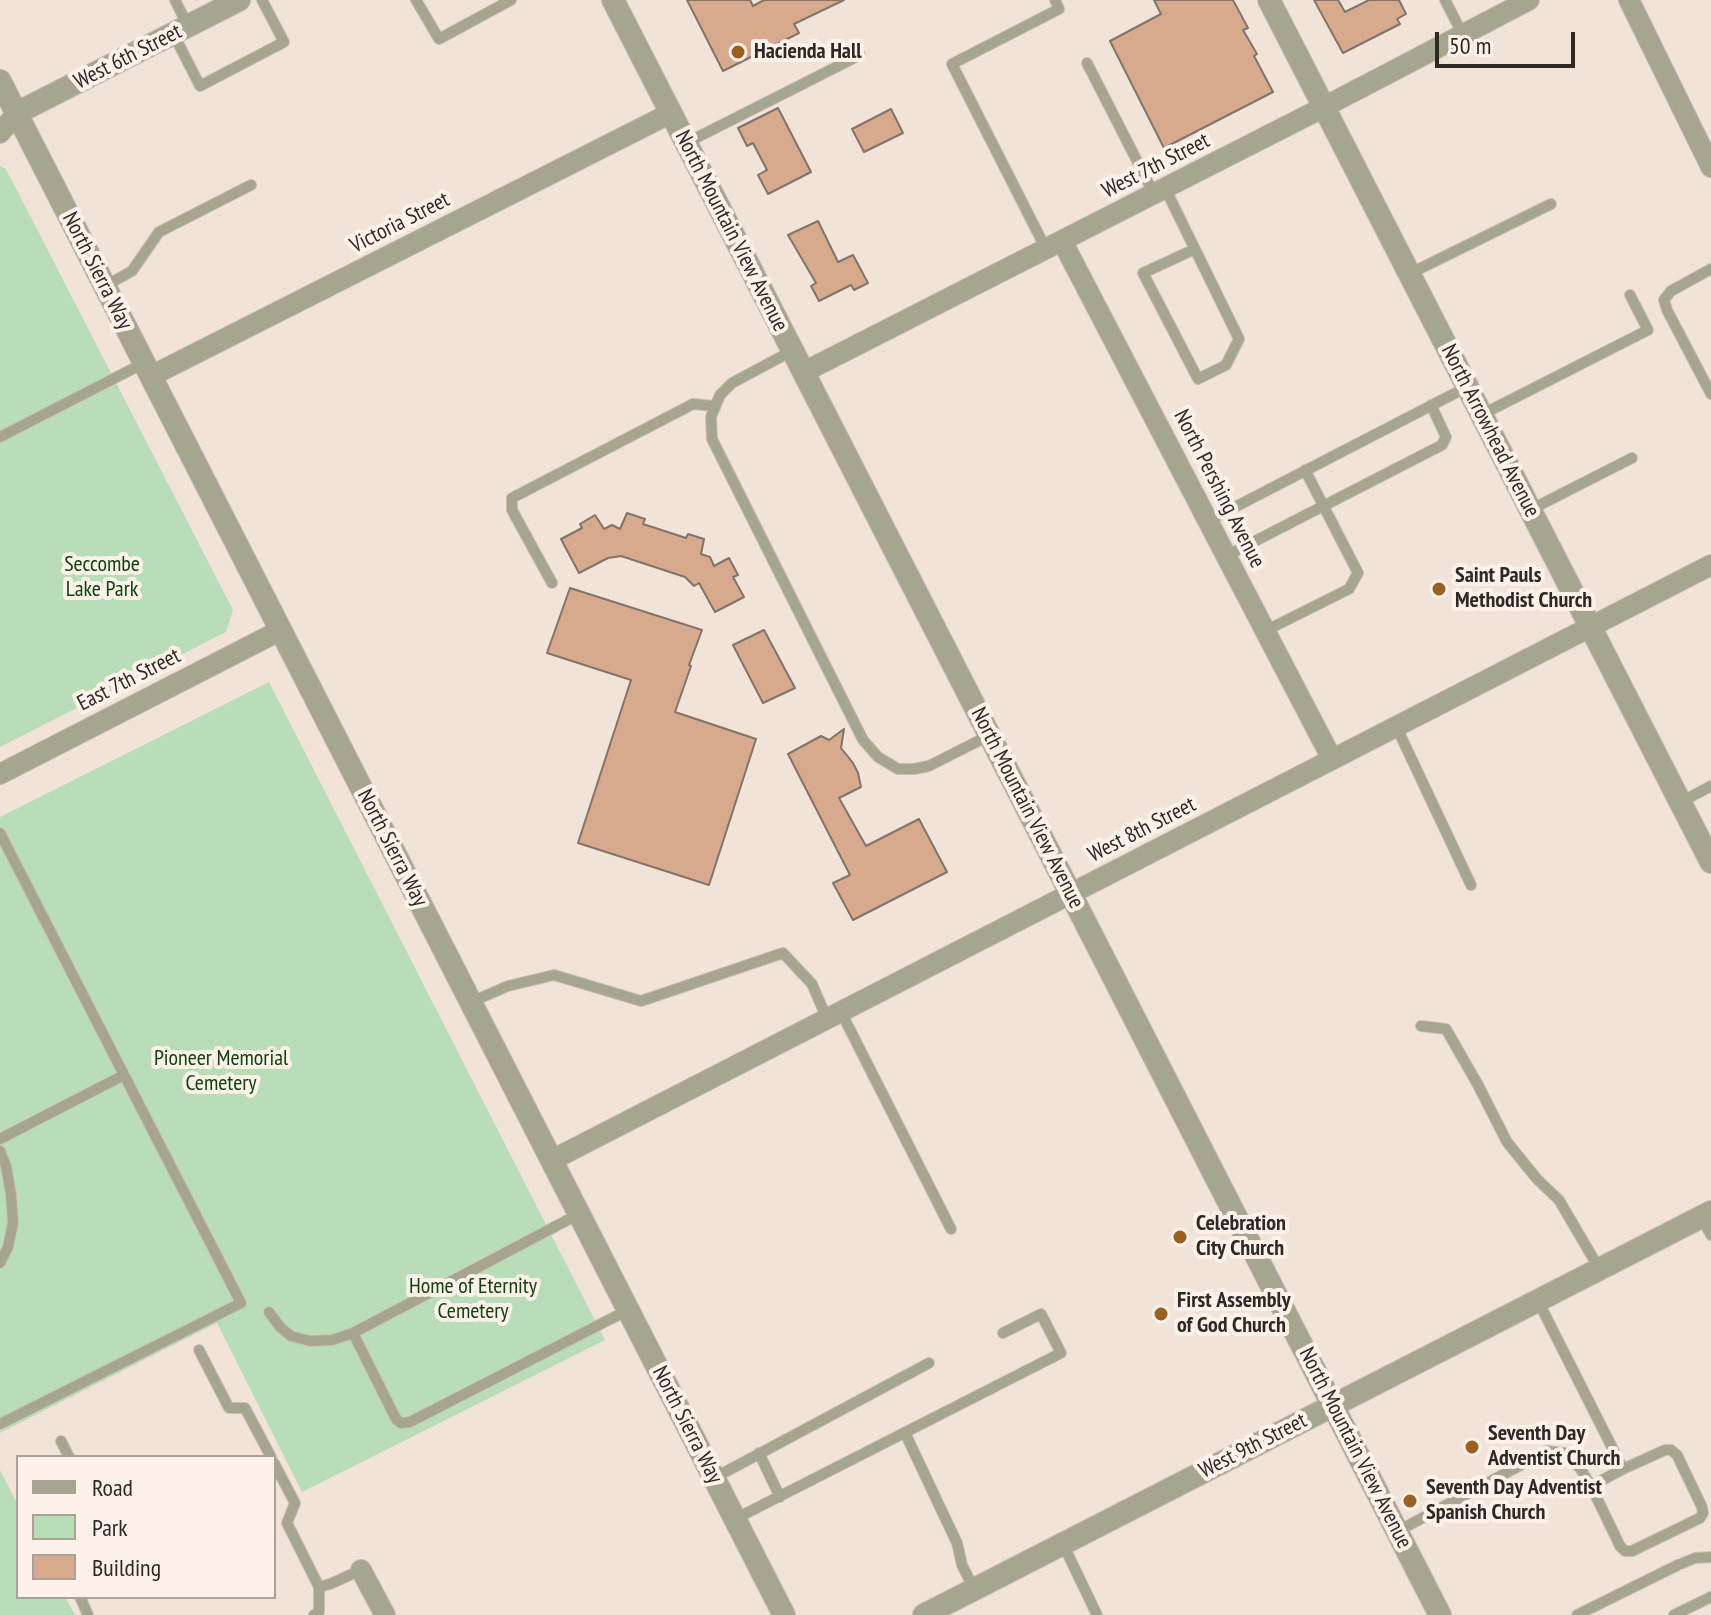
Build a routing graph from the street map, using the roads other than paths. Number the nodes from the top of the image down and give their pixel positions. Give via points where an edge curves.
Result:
1 (175, 0) edge
2 (239, 0) edge
3 (262, 0) edge
4 (416, 0) edge
5 (511, 0) edge
6 (613, 0) edge
7 (1055, 0) edge
8 (1269, 0) edge
9 (1445, 0) edge
10 (1529, 0) edge
11 (1629, 0) edge
12 (1504, 6) edge
13 (181, 30) junction
14 (1463, 35) junction
15 (860, 55) dead end
16 (1087, 63) dead end
17 (0, 81) edge
18 (1324, 107) junction
19 (671, 113) junction
20 (8, 115) edge
21 (0, 133) edge
22 (686, 143) junction
23 (1711, 167) edge
24 (251, 185) dead end
25 (1160, 191) junction
26 (1551, 204) dead end
27 (1054, 245) junction
28 (1195, 249) junction
29 (1711, 269) edge
30 (1409, 274) junction
31 (105, 286) junction
32 (1630, 295) dead end
33 (792, 351) junction
34 (148, 370) junction
35 (804, 372) junction
36 (1467, 387) junction
37 (1711, 394) edge
38 (1431, 405) junction
39 (714, 406) junction
40 (1481, 415) junction
41 (0, 437) edge
42 (1632, 458) dead end
43 (1305, 470) junction
44 (1323, 507) junction
45 (1530, 510) junction
46 (1208, 521) junction
47 (1226, 556) junction
48 (1711, 565) edge
49 (552, 583) dead end
50 (1589, 627) junction
51 (281, 630) junction
52 (1265, 631) junction
53 (1396, 726) junction
54 (990, 735) junction
55 (1332, 759) junction
56 (0, 774) edge
57 (1711, 786) edge
58 (1680, 802) junction
59 (0, 833) edge
60 (1711, 862) edge
61 (1471, 885) dead end
62 (1071, 894) junction
63 (471, 1002) junction
64 (834, 1016) junction
65 (1421, 1026) dead end
66 (124, 1075) junction
67 (0, 1139) edge
68 (0, 1151) edge
69 (552, 1160) junction
70 (579, 1214) junction
71 (1708, 1222) edge
72 (951, 1229) dead end
73 (0, 1263) edge
74 (1600, 1270) junction
75 (1538, 1301) junction
76 (628, 1310) junction
77 (269, 1312) dead end
78 (353, 1333) junction
79 (1003, 1333) dead end
80 (199, 1350) dead end
81 (929, 1363) dead end
82 (1333, 1406) junction
83 (0, 1424) edge
84 (905, 1433) junction
85 (61, 1441) dead end
86 (759, 1453) junction
87 (68, 1455) edge
88 (270, 1455) edge
89 (276, 1467) edge
90 (1623, 1469) junction
91 (714, 1478) junction
92 (1591, 1486) junction
93 (780, 1497) junction
94 (735, 1519) junction
95 (1398, 1531) junction
96 (1063, 1544) junction
97 (1711, 1557) edge
98 (361, 1570) joint
99 (319, 1587) junction
100 (974, 1589) junction
101 (1711, 1597) edge
102 (314, 1615) edge
103 (385, 1615) edge
104 (784, 1615) edge
105 (924, 1615) edge
106 (1097, 1615) edge
107 (1440, 1615) edge
108 (1577, 1615) edge
109 (1674, 1615) edge

1 - 13 lane
2 - 13 street, West 6th Street
3 - 13 lane via 284,42 200,86
4 - 5 lane via 439,39
6 - 19 street, North Mountain View Avenue
7 - 27 lane via 1059,9 952,64
8 - 18 street, North Arrowhead Avenue
9 - 14 lane
10 - 12 street, West 7th Street
11 - 23 street
12 - 14 street, West 7th Street
13 - 20 street, West 6th Street
14 - 18 street, West 7th Street
15 - 22 lane
16 - 25 lane
17 - 20 street, North Sierra Way
18 - 25 street, West 7th Street
18 - 30 street, North Arrowhead Avenue
19 - 22 street, North Mountain View Avenue
19 - 34 street, Victoria Street
20 - 21 street
20 - 31 street, North Sierra Way
22 - 33 street, North Mountain View Avenue
24 - 31 lane via 159,232 132,271
25 - 27 street, West 7th Street
25 - 28 lane
26 - 30 lane
27 - 35 street, West 7th Street
27 - 46 street, North Pershing Avenue
28 - 28 lane via 1239,339 1226,365 1198,379 1143,273
29 - 37 lane via 1664,300
30 - 36 street, North Arrowhead Avenue
31 - 34 street, North Sierra Way
32 - 40 lane via 1648,330
33 - 35 street, North Mountain View Avenue
33 - 39 lane via 732,383
34 - 41 lane
34 - 51 street, North Sierra Way
35 - 54 street, North Mountain View Avenue
36 - 38 lane
36 - 40 street, North Arrowhead Avenue
38 - 43 lane
38 - 44 lane via 1446,437 1442,445
39 - 49 lane via 693,404 512,498 512,510
39 - 54 lane via 712,439 863,740 898,769 914,769
40 - 45 street, North Arrowhead Avenue
42 - 45 lane
43 - 44 lane
43 - 46 lane
44 - 47 lane
44 - 52 lane via 1358,573 1349,589
45 - 50 street, North Arrowhead Avenue
46 - 47 street, North Pershing Avenue
47 - 52 street, North Pershing Avenue
48 - 50 street, West 8th Street
50 - 53 street, West 8th Street
50 - 58 street, North Arrowhead Avenue
51 - 56 street, East 7th Street
51 - 63 street, North Sierra Way
52 - 55 street, North Pershing Avenue
53 - 55 street, West 8th Street
53 - 61 lane
54 - 62 street, North Mountain View Avenue
55 - 62 street, West 8th Street
57 - 58 lane
58 - 60 street, North Arrowhead Avenue
59 - 66 lane
62 - 64 street, West 8th Street
62 - 82 street, North Mountain View Avenue
63 - 64 lane via 554,975 641,1001 783,953
63 - 69 street, North Sierra Way
64 - 69 street, West 8th Street
64 - 72 lane
65 - 74 lane via 1446,1029 1507,1142 1559,1200
66 - 67 lane
66 - 83 lane via 241,1303
68 - 73 lane via 13,1223
69 - 70 street, North Sierra Way
70 - 76 street, North Sierra Way
70 - 78 lane
71 - 74 street, West 9th Street
74 - 75 street, West 9th Street
75 - 82 street, West 9th Street
75 - 90 lane
76 - 78 lane via 401,1423
76 - 91 street, North Sierra Way
77 - 78 lane via 291,1336 310,1341
79 - 84 lane via 1041,1314 1061,1353
80 - 88 lane via 229,1408 245,1408
81 - 86 lane
82 - 95 street, North Mountain View Avenue
82 - 96 street, West 9th Street
84 - 93 lane
84 - 100 lane
85 - 87 lane
86 - 91 lane
86 - 93 lane
89 - 99 lane via 295,1503 287,1523
90 - 92 lane
90 - 92 lane via 1671,1450 1703,1513 1625,1551
91 - 94 street, North Sierra Way
92 - 95 lane via 1564,1453 1547,1451
93 - 94 lane
94 - 104 street, North Sierra Way
95 - 107 street, North Mountain View Avenue
96 - 100 street, West 9th Street
96 - 106 lane
97 - 108 lane via 1678,1565
98 - 99 lane
98 - 103 street
99 - 102 lane via 319,1612
100 - 105 street, West 9th Street
101 - 109 lane

